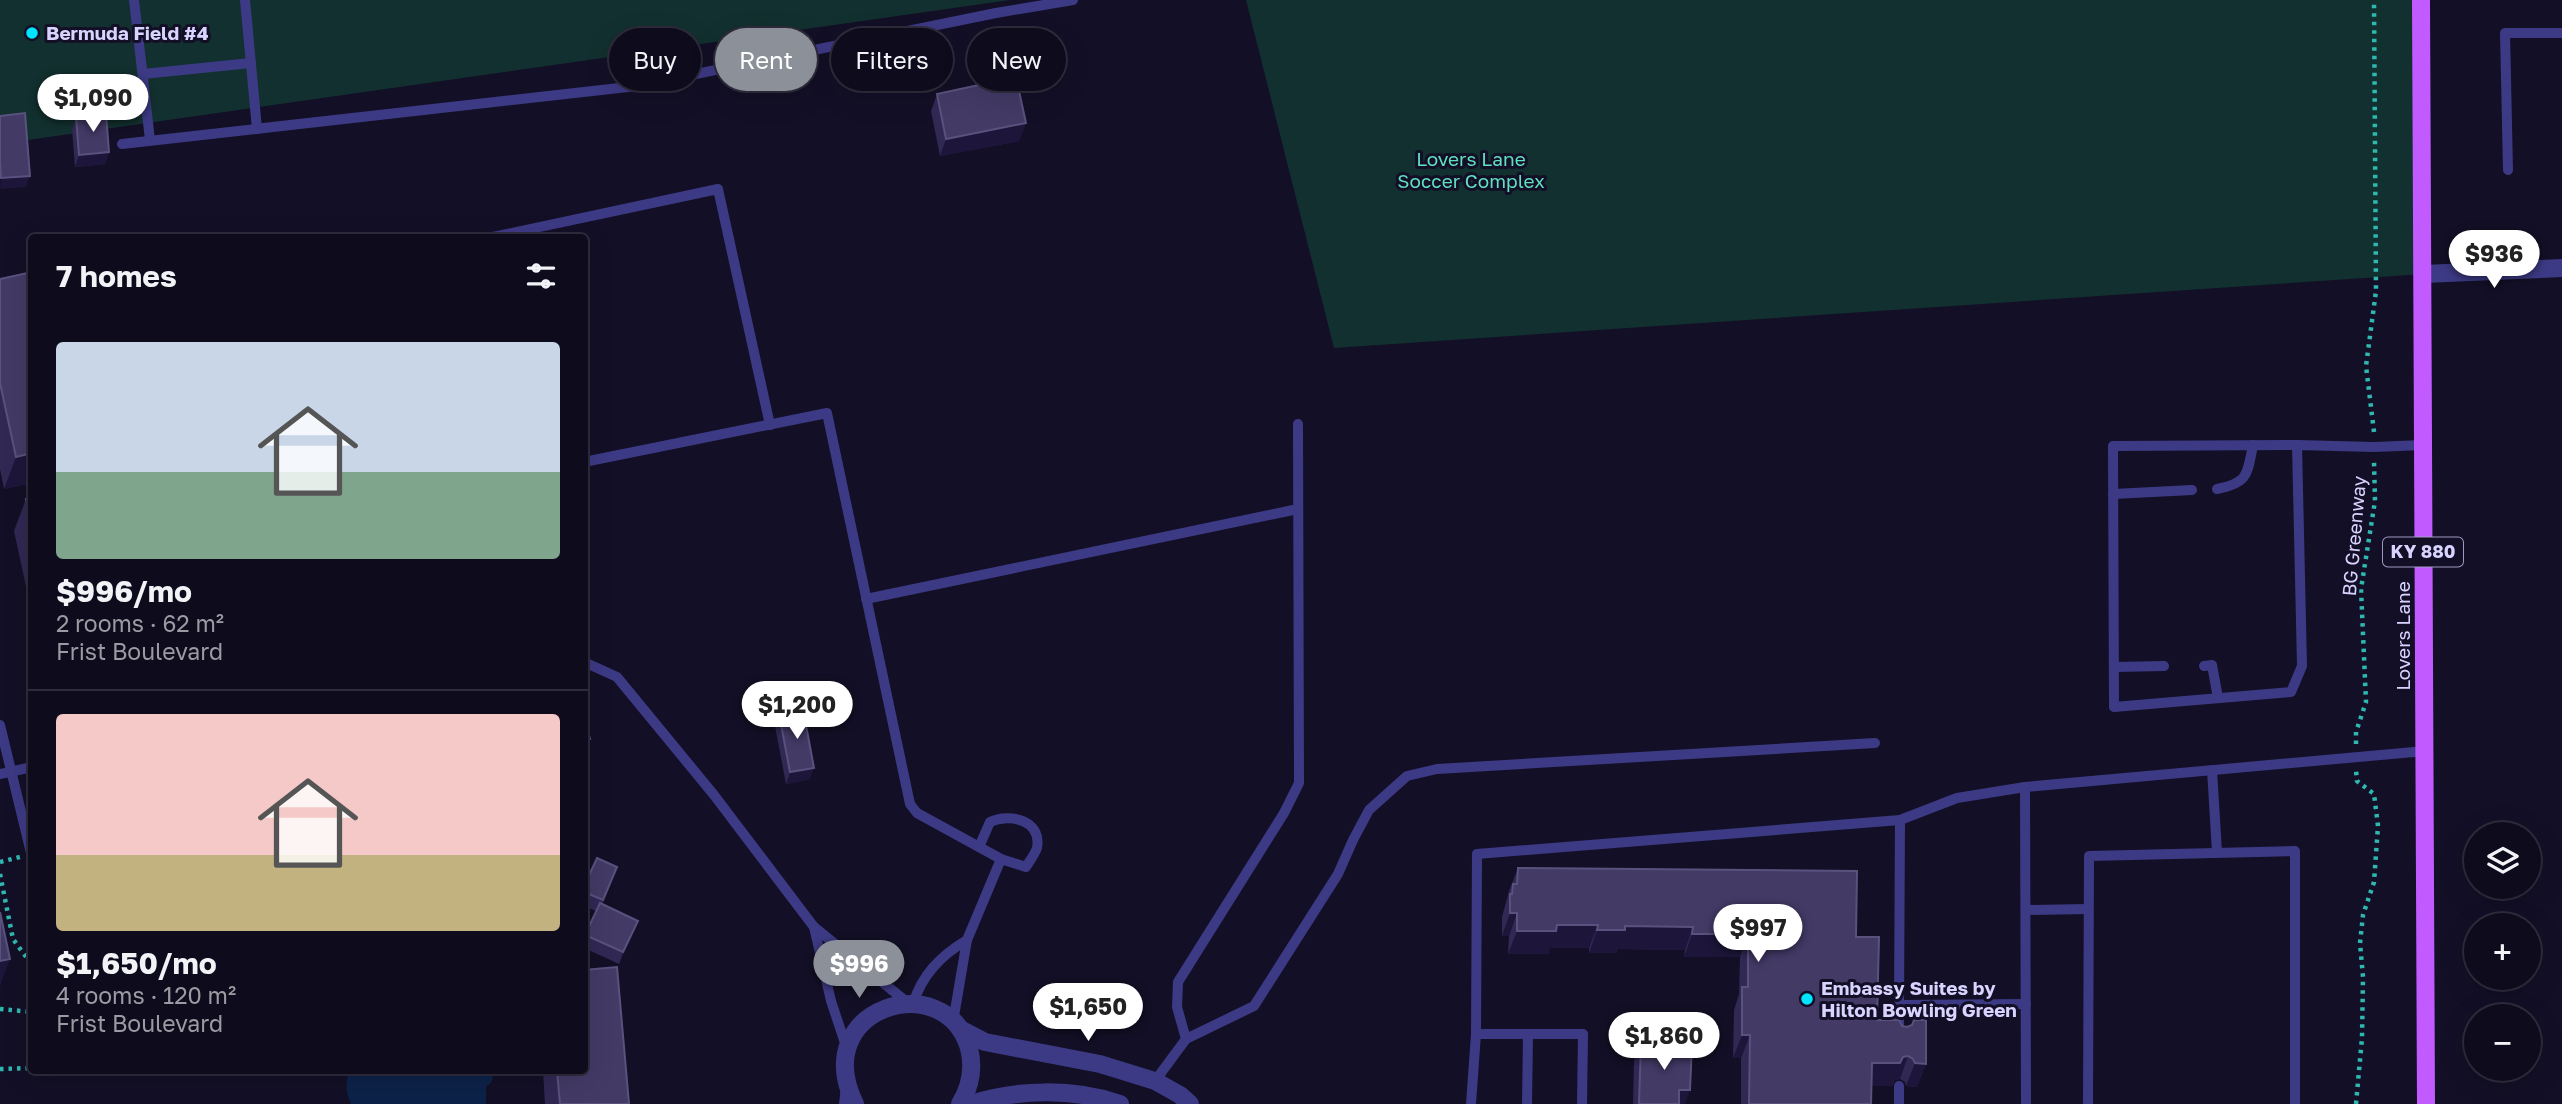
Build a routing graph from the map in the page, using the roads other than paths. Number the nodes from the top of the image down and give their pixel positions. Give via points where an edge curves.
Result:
1 (134, 0) edge
2 (245, 0) edge
3 (1073, 0) edge
4 (2421, 0) edge
5 (2562, 33) edge
6 (251, 64) junction
7 (143, 74) junction
8 (257, 129) junction
9 (150, 141) junction
10 (122, 144) dead end
11 (2508, 170) dead end
12 (507, 234) edge
13 (2562, 268) edge
14 (2424, 274) junction
15 (1298, 424) dead end
16 (770, 425) junction
17 (2253, 445) junction
18 (2297, 445) junction
19 (2423, 445) junction
20 (588, 462) edge
21 (2217, 489) dead end
22 (2192, 490) dead end
23 (2113, 494) junction
24 (1298, 509) junction
25 (866, 599) junction
26 (588, 664) edge
27 (2164, 666) dead end
28 (2204, 666) dead end
29 (2113, 667) junction
30 (2218, 698) junction
31 (0, 726) edge
32 (1875, 743) dead end
33 (2425, 751) junction
34 (28, 768) edge
35 (2212, 770) junction
36 (5, 773) edge
37 (2025, 787) junction
38 (1900, 820) junction
39 (28, 845) edge
40 (979, 847) junction
41 (2217, 852) junction
42 (1001, 859) junction
43 (2088, 909) junction
44 (2026, 910) junction
45 (814, 927) junction
46 (967, 940) junction
47 (910, 1004) junction
48 (2026, 1004) junction
49 (1899, 1005) junction
50 (956, 1026) junction
51 (1476, 1034) junction
52 (1528, 1034) junction
53 (1186, 1039) junction
54 (1899, 1043) edge
55 (847, 1047) junction
56 (1155, 1081) junction
57 (1899, 1086) edge
58 (845, 1095) edge
59 (855, 1104) edge
60 (960, 1104) edge
61 (971, 1104) edge
62 (1120, 1104) edge
63 (1190, 1104) edge
64 (1471, 1104) edge
65 (1527, 1104) edge
66 (1582, 1104) edge
67 (1899, 1104) edge
68 (2026, 1104) edge
69 (2088, 1104) edge
70 (2295, 1104) edge
71 (2426, 1104) edge

1 - 7 lane
2 - 6 lane
3 - 8 lane via 637,86
4 - 14 main road, Lovers Lane / KY 880
5 - 11 lane via 2505,33
6 - 7 lane
6 - 8 lane
7 - 9 lane
8 - 9 lane
9 - 10 lane
12 - 16 lane via 718,189
13 - 14 street
14 - 19 main road, Lovers Lane / KY 880
15 - 24 lane
16 - 20 lane
16 - 25 lane via 827,413
17 - 18 lane
17 - 21 lane via 2244,477 2237,485
17 - 23 lane via 2113,446
18 - 19 lane
18 - 30 lane via 2302,666 2291,692
19 - 33 main road, Lovers Lane / KY 880
22 - 23 lane
23 - 29 lane
24 - 25 lane
24 - 53 lane via 1299,783 1178,982 1177,1007
25 - 40 lane via 910,804 917,813
26 - 45 lane via 617,677
27 - 29 lane
28 - 30 lane via 2212,665
29 - 30 lane via 2113,708
31 - 36 lane
32 - 53 lane via 1437,769 1407,776 1369,810 1338,874 1254,1006
33 - 35 lane
33 - 71 main road, Lovers Lane / KY 880
34 - 36 lane
35 - 37 lane
35 - 41 lane
36 - 39 lane
37 - 38 lane via 1957,798
37 - 44 lane
38 - 49 lane
38 - 51 lane via 1477,854
40 - 42 lane
40 - 42 lane via 990,822 1015,817 1036,834 1037,848 1026,867
41 - 43 lane via 2089,856
41 - 70 lane via 2295,851
42 - 46 lane
43 - 44 lane
43 - 69 lane
44 - 48 lane
45 - 47 lane
45 - 55 lane
46 - 47 lane via 946,952
46 - 50 lane
47 - 50 street via 928,1006
47 - 55 street via 888,1006 870,1016
48 - 49 lane
48 - 68 lane
49 - 54 lane
50 - 56 street via 985,1042 1100,1064
50 - 60 street via 972,1060 972,1077
51 - 52 lane
51 - 64 lane
52 - 65 lane
52 - 66 lane via 1583,1034
53 - 56 lane
55 - 58 street
56 - 63 street
57 - 67 lane
58 - 59 street
61 - 62 street via 1021,1094 1104,1098

